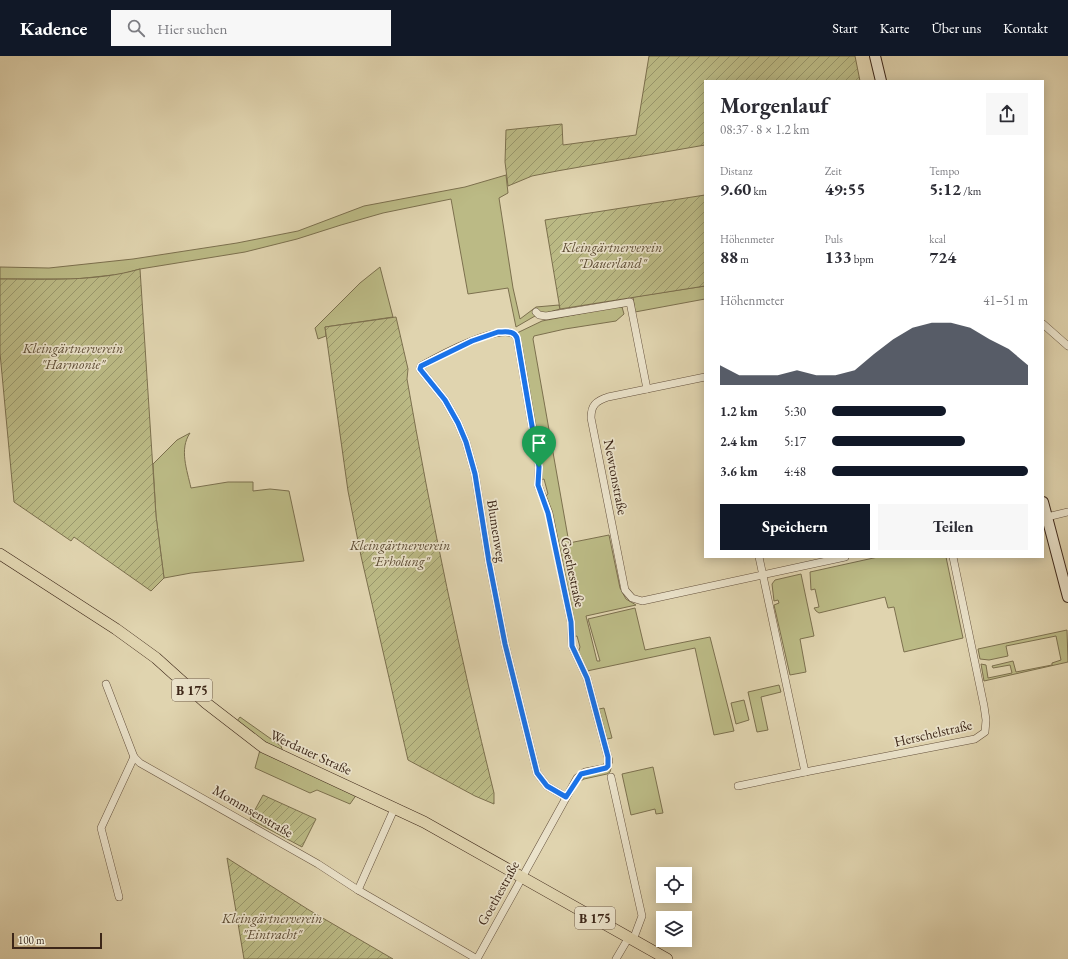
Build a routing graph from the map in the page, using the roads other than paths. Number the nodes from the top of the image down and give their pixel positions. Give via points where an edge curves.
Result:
1 (875, 56) edge
2 (881, 80) edge
3 (536, 312) dead end
4 (1044, 325) edge
5 (514, 334) joint
6 (1068, 346) edge
7 (704, 377) edge
8 (647, 389) junction
9 (1068, 512) edge
10 (1045, 517) edge
11 (0, 554) edge
12 (759, 558) edge
13 (840, 558) edge
14 (953, 558) edge
15 (763, 574) junction
16 (1068, 597) edge
17 (106, 684) dead end
18 (134, 757) junction
19 (805, 772) junction
20 (611, 777) dead end
21 (738, 786) dead end
22 (566, 797) junction
23 (395, 807) junction
24 (523, 877) junction
25 (358, 890) junction
26 (119, 897) dead end
27 (631, 939) junction
28 (477, 959) edge
29 (616, 959) edge
30 (667, 959) edge

1 - 2 street
3 - 8 street via 546,316 630,302
4 - 6 street
5 - 22 street, Goethestraße via 539,467 538,485 548,513 571,622 570,639 589,685 608,761 608,766 604,769 581,774
5 - 22 street, Blumenweg via 498,332 485,336 445,353 420,369 445,400 466,442 475,474 502,630 537,773 547,786
7 - 8 street, Newtonstraße
8 - 15 street, Newtonstraße via 596,401 592,408 591,418 626,590 632,598 642,601
9 - 10 street
10 - 16 street
11 - 23 main road, Werdauer Straße / B 175 via 156,658 206,703 263,747
12 - 15 street
13 - 15 street
14 - 19 street, Herschelstraße via 984,706 985,732 975,739
15 - 19 street
17 - 18 street
18 - 25 street, Mommsenstraße via 140,763 318,864
18 - 26 street via 101,828
19 - 21 street, Herschelstraße
20 - 27 street via 642,916
22 - 24 street, Goethestraße
23 - 24 main road, Werdauer Straße / B 175
23 - 25 street
24 - 27 main road, Werdauer Straße / B 175
24 - 28 street, Goethestraße
25 - 28 street, Mommsenstraße
27 - 29 street
27 - 30 main road, Werdauer Straße / B 175

